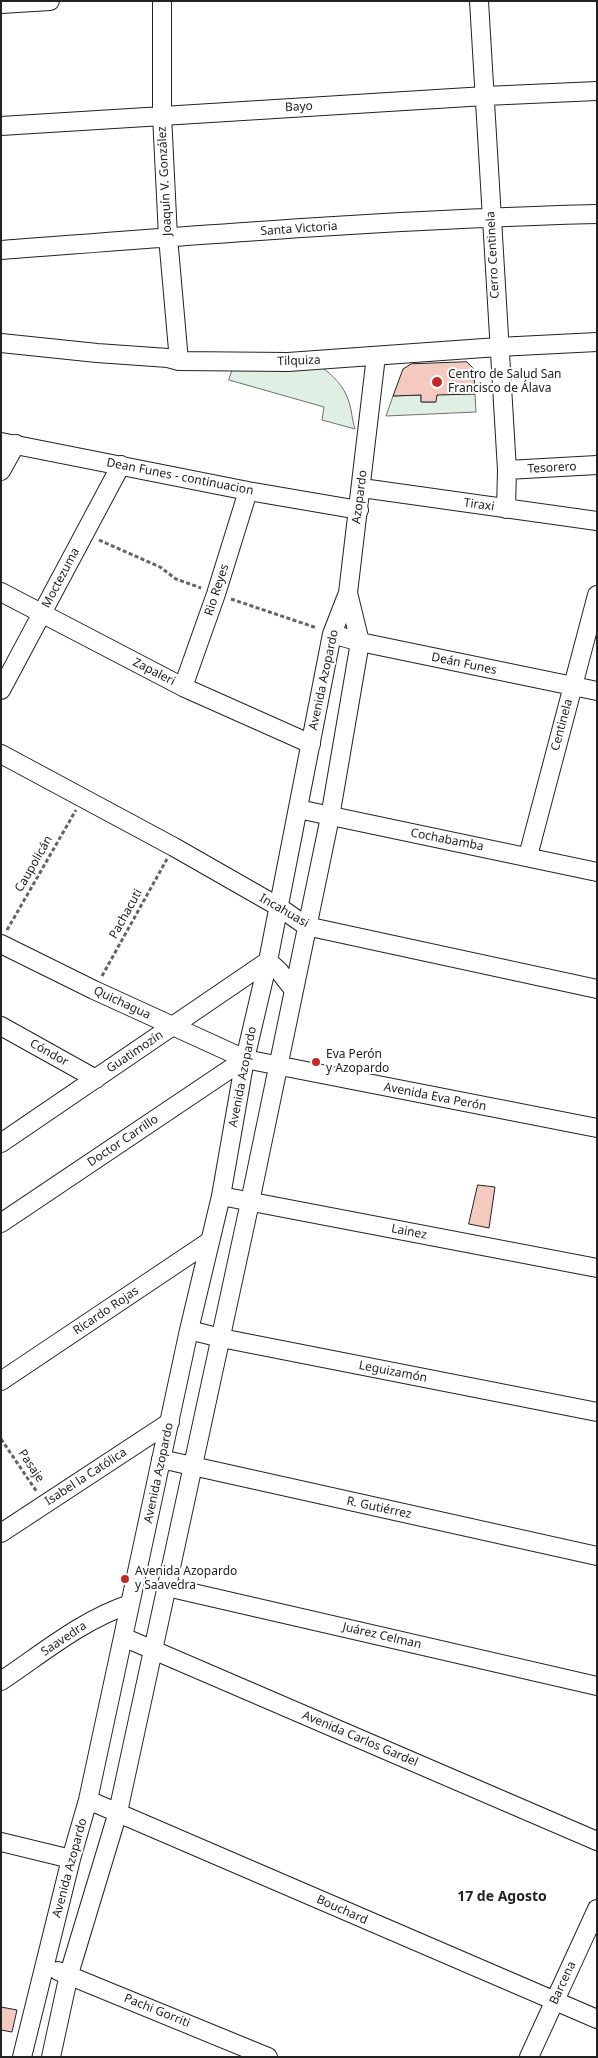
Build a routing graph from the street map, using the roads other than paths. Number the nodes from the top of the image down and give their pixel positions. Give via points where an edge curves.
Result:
1 (50, 1) edge
2 (162, 1) edge
3 (479, 1) edge
4 (1, 4) edge
5 (597, 91) edge
6 (484, 96) junction
7 (162, 115) junction
8 (1, 126) edge
9 (597, 214) edge
10 (491, 216) junction
11 (168, 237) junction
12 (1, 250) edge
13 (597, 342) edge
14 (1, 343) edge
15 (498, 347) junction
16 (376, 356) junction
17 (178, 361) junction
18 (9, 443) edge
19 (121, 465) junction
20 (597, 465) edge
21 (507, 470) junction
22 (1, 471) edge
23 (362, 488) junction
24 (248, 491) junction
25 (506, 509) junction
26 (359, 510) junction
27 (597, 521) edge
28 (1, 592) edge
29 (348, 593) junction
30 (597, 595) edge
31 (42, 613) junction
32 (332, 634) junction
33 (360, 642) junction
34 (183, 687) junction
35 (572, 687) junction
36 (1, 690) edge
37 (597, 692) edge
38 (311, 744) junction
39 (1, 754) edge
40 (298, 810) junction
41 (330, 817) junction
42 (528, 856) junction
43 (597, 872) edge
44 (278, 907) junction
45 (306, 926) junction
46 (4, 938) edge
47 (268, 961) junction
48 (293, 989) junction
49 (597, 990) edge
50 (1, 1026) edge
51 (172, 1026) junction
52 (245, 1059) junction
53 (277, 1066) junction
54 (96, 1079) junction
55 (597, 1128) edge
56 (1, 1143) edge
57 (221, 1196) junction
58 (250, 1202) junction
59 (1, 1223) edge
60 (210, 1241) junction
61 (597, 1268) edge
62 (189, 1330) junction
63 (221, 1338) junction
64 (1, 1381) edge
65 (597, 1412) edge
66 (170, 1422) junction
67 (162, 1459) junction
68 (193, 1467) junction
69 (1, 1533) edge
70 (597, 1556) edge
71 (167, 1587) junction
72 (130, 1604) junction
73 (123, 1637) junction
74 (152, 1649) junction
75 (1, 1681) edge
76 (597, 1686) edge
77 (88, 1800) junction
78 (118, 1812) junction
79 (597, 1841) edge
80 (1, 1842) edge
81 (71, 1859) junction
82 (597, 1909) edge
83 (44, 1966) junction
84 (69, 1974) junction
85 (555, 2000) junction
86 (597, 2019) edge
87 (22, 2057) edge
88 (51, 2057) edge
89 (268, 2057) edge
90 (529, 2057) edge

1 - 4 street
2 - 7 street, Joaquín V. González
3 - 6 street, Cerro Centinela
5 - 6 street, Bayo
6 - 7 street, Bayo
6 - 10 street, Cerro Centinela
7 - 8 street, Bayo
7 - 11 street, Joaquín V. González
9 - 10 street, Santa Victoria
10 - 11 street, Santa Victoria
10 - 15 street, Cerro Centinela
11 - 12 street, Santa Victoria
11 - 17 street, Joaquín V. González
13 - 15 street, Tilquiza
14 - 17 street, Tilquiza
15 - 16 street, Tilquiza
15 - 21 street, Cerro Centinela
16 - 17 street, Tilquiza via 288,362
16 - 23 street, Azopardo
18 - 19 street, Dean Funes - continuacion
18 - 22 street
19 - 24 street, Dean Funes - continuacion
19 - 31 street, Moctezuma
20 - 21 street, Tesorero
21 - 25 street, Cerro Centinela
23 - 25 street, Tiraxi
23 - 26 street, Azopardo
24 - 26 street, Dean Funes - continuacion
24 - 34 street, Rio Reyes
25 - 27 street, Tiraxi
26 - 29 street, Azopardo
28 - 31 street, Zapaleri
29 - 32 street, Avenida Azopardo
29 - 33 street, Avenida Azopardo
30 - 35 street, Centinela
31 - 34 street, Zapaleri
31 - 36 street, Moctezuma
32 - 33 street, Deán Funes
32 - 38 street, Avenida Azopardo
33 - 35 street, Deán Funes
33 - 41 street, Avenida Azopardo
34 - 38 street, Zapaleri
35 - 37 street, Deán Funes
35 - 42 street, Centinela
38 - 40 street, Avenida Azopardo
39 - 44 street, Incahuasi
40 - 41 street, Cochabamba
40 - 44 street, Avenida Azopardo
41 - 42 street, Cochabamba
41 - 45 street, Avenida Azopardo
42 - 43 street, Cochabamba
44 - 45 street, Incahuasi
44 - 47 street, Avenida Azopardo
45 - 48 street, Avenida Azopardo
45 - 49 street, Incahuasi
46 - 51 street, Quichagua via 94,990
47 - 48 street
47 - 51 street, Guatimozín
47 - 52 street, Avenida Azopardo
48 - 53 street, Avenida Azopardo
50 - 54 street, Cóndor
51 - 52 street, Quichagua
51 - 54 street, Guatimozín
52 - 53 street, Avenida Eva Perón
52 - 57 street, Avenida Azopardo
52 - 59 street, Doctor Carrillo
53 - 55 street, Avenida Eva Perón
53 - 58 street, Avenida Azopardo
54 - 56 street, Guatimozín
57 - 58 street, Lainez
57 - 60 street, Avenida Azopardo
58 - 61 street, Lainez
58 - 63 street, Avenida Azopardo
60 - 62 street, Avenida Azopardo
60 - 64 street, Ricardo Rojas
62 - 63 street, Leguizamón
62 - 66 street, Avenida Azopardo
63 - 65 street, Leguizamón
63 - 68 street, Avenida Azopardo
66 - 67 street, Avenida Azopardo
66 - 69 street, Isabel la Católica
67 - 68 street, R. Gutiérrez
67 - 72 street, Avenida Azopardo
68 - 70 street, R. Gutiérrez
68 - 71 street, Avenida Azopardo
71 - 74 street, Avenida Azopardo
71 - 76 street, Juárez Celman
72 - 73 street, Avenida Azopardo
72 - 75 street, Saavedra via 83,1625
73 - 74 street, Avenida Carlos Gardel
73 - 77 street, Avenida Azopardo
74 - 78 street, Avenida Azopardo
74 - 79 street, Avenida Carlos Gardel
77 - 78 street, Bouchard
77 - 81 street, Avenida Azopardo
78 - 84 street, Avenida Azopardo
78 - 85 street, Bouchard via 416,1943
80 - 81 street
81 - 83 street, Avenida Azopardo
82 - 85 street, Barcena
83 - 84 street, Pachi Gorriti
83 - 87 street, Avenida Azopardo
84 - 88 street, Avenida Azopardo
84 - 89 street, Pachi Gorriti
85 - 86 street, Bouchard
85 - 90 street, Barcena

